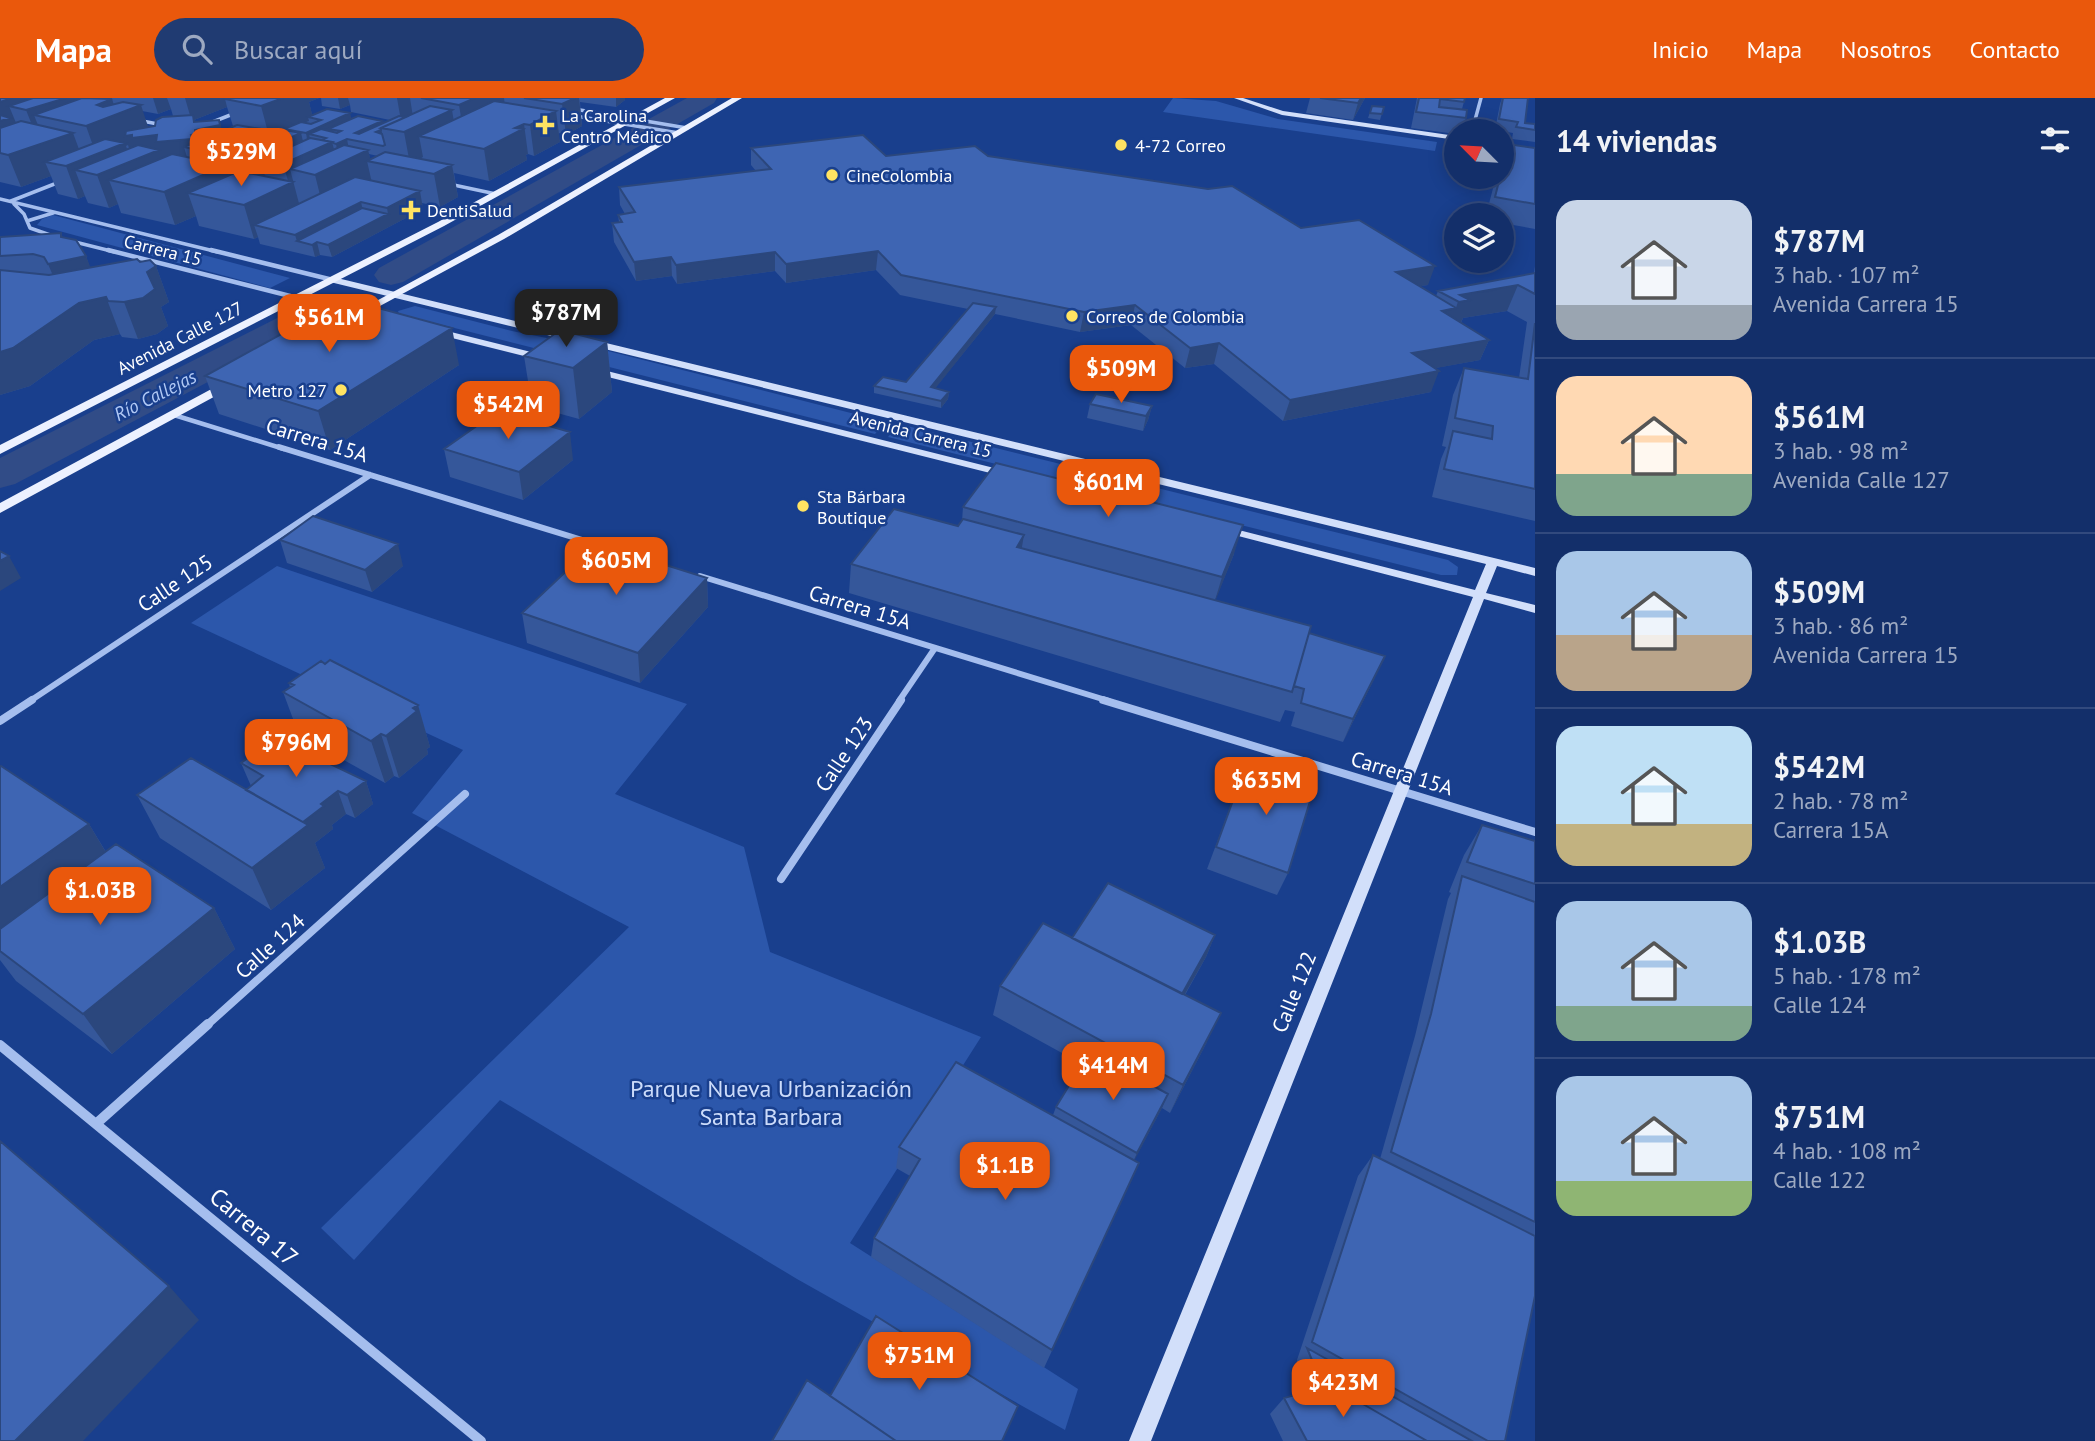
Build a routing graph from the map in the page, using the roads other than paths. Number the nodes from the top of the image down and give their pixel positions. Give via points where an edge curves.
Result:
1 (671, 98) edge
2 (738, 98) edge
3 (1237, 98) edge
4 (1481, 98) edge
5 (561, 107) edge
6 (248, 108) dead end
7 (564, 114) edge
8 (133, 119) dead end
9 (1475, 119) edge
10 (631, 123) junction
11 (204, 126) edge
12 (171, 127) edge
13 (683, 131) junction
14 (1444, 136) edge
15 (1514, 147) edge
16 (1535, 150) edge
17 (68, 179) edge
18 (440, 182) edge
19 (496, 194) junction
20 (0, 199) edge
21 (11, 201) junction
22 (60, 212) junction
23 (27, 221) junction
24 (333, 280) junction
25 (396, 293) junction
26 (298, 298) junction
27 (360, 313) junction
28 (379, 317) edge
29 (339, 324) edge
30 (428, 329) edge
31 (549, 359) edge
32 (589, 369) edge
33 (237, 380) edge
34 (174, 415) junction
35 (0, 450) edge
36 (370, 475) junction
37 (1023, 478) edge
38 (0, 509) edge
39 (1210, 526) edge
40 (619, 551) edge
41 (1493, 561) junction
42 (1535, 572) edge
43 (698, 575) edge
44 (1479, 594) junction
45 (1535, 609) edge
46 (935, 648) junction
47 (0, 721) edge
48 (1399, 790) junction
49 (465, 794) dead end
50 (1535, 832) edge
51 (781, 879) dead end
52 (0, 1045) edge
53 (97, 1123) junction
54 (481, 1441) edge
55 (1140, 1441) edge

1 - 10 main road, Avenida Calle 127
2 - 13 main road
3 - 14 main road via 1282,113
4 - 9 street
5 - 10 street
6 - 11 street
7 - 10 street
8 - 12 street
10 - 13 street
10 - 13 street via 671,125
10 - 19 main road, Avenida Calle 127
13 - 25 main road
15 - 16 main road
17 - 21 street
18 - 19 street
19 - 24 main road, Avenida Calle 127
20 - 21 street, Carrera 15
21 - 22 street, Carrera 15
21 - 23 street, Carrera 15
22 - 23 street, Carrera 15
22 - 24 street, Carrera 15
23 - 26 street, Carrera 15 via 39,232
24 - 25 main road, Avenida Carrera 15
24 - 26 main road, Avenida Calle 127
25 - 27 main road
25 - 41 main road, Avenida Carrera 15
26 - 27 main road
26 - 35 main road, Avenida Calle 127
27 - 28 main road
27 - 29 main road
30 - 31 main road
32 - 37 main road, Avenida Carrera 15
33 - 34 main road
34 - 36 street, Carrera 15A
34 - 38 main road
36 - 40 street, Carrera 15A
36 - 47 street, Calle 125
39 - 44 main road
41 - 42 main road, Avenida Carrera 15
41 - 44 main road, Calle 122
43 - 46 street, Carrera 15A
44 - 45 main road
44 - 48 main road, Calle 122
46 - 48 street, Carrera 15A
46 - 51 street, Calle 123
48 - 50 street, Carrera 15A
48 - 55 main road, Calle 122
49 - 53 street, Calle 124
52 - 53 street, Carrera 17
53 - 54 street, Carrera 17

